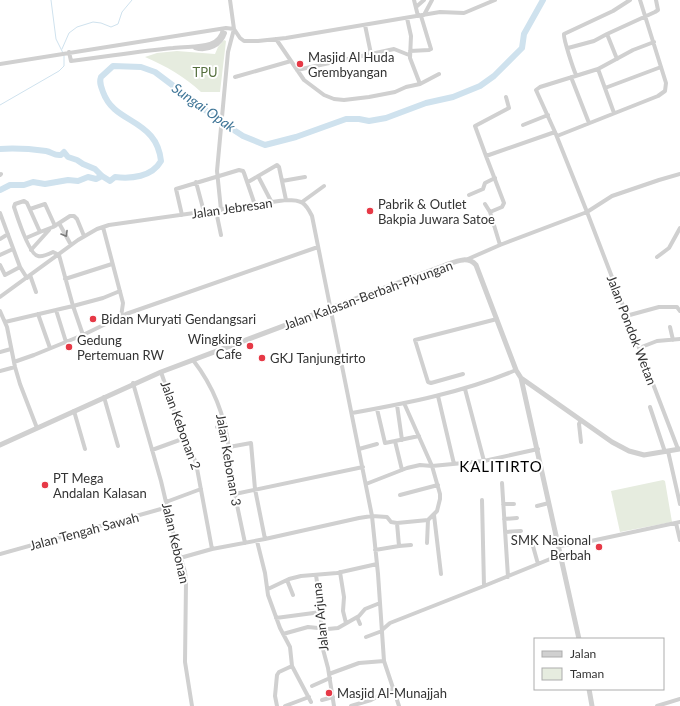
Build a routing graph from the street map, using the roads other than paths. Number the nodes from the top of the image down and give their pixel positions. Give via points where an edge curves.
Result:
1 (230, 0) edge
2 (414, 0) edge
3 (424, 0) edge
4 (432, 0) edge
5 (495, 0) edge
6 (630, 0) edge
7 (640, 0) edge
8 (656, 0) edge
9 (416, 7) junction
10 (421, 15) junction
11 (645, 17) junction
12 (407, 18) junction
13 (365, 25) junction
14 (224, 28) junction
15 (234, 29) junction
16 (607, 34) junction
17 (276, 39) junction
18 (654, 42) junction
19 (568, 48) junction
20 (67, 53) junction
21 (409, 53) junction
22 (371, 54) junction
23 (617, 59) junction
24 (291, 61) junction
25 (0, 64) edge
26 (661, 67) junction
27 (598, 69) junction
28 (297, 70) junction
29 (439, 74) dead end
30 (573, 76) junction
31 (235, 77) dead end
32 (420, 83) junction
33 (605, 88) junction
34 (506, 97) dead end
35 (614, 113) junction
36 (548, 115) junction
37 (589, 123) junction
38 (524, 125) dead end
39 (556, 134) junction
40 (486, 156) junction
41 (680, 174) edge
42 (216, 176) junction
43 (258, 176) junction
44 (305, 177) dead end
45 (495, 178) junction
46 (282, 180) junction
47 (196, 182) junction
48 (248, 182) junction
49 (324, 186) dead end
50 (469, 195) dead end
51 (286, 200) junction
52 (272, 202) junction
53 (302, 202) junction
54 (485, 204) dead end
55 (255, 205) junction
56 (30, 209) junction
57 (219, 210) junction
58 (204, 212) junction
59 (490, 212) junction
60 (587, 212) junction
61 (0, 215) edge
62 (182, 215) junction
63 (59, 224) junction
64 (53, 227) junction
65 (103, 227) junction
66 (680, 228) edge
67 (40, 232) junction
68 (8, 234) junction
69 (221, 235) dead end
70 (84, 236) junction
71 (26, 238) junction
72 (0, 239) edge
73 (71, 245) junction
74 (500, 245) junction
75 (318, 247) junction
76 (13, 248) junction
77 (31, 250) junction
78 (59, 254) junction
79 (0, 255) edge
80 (657, 257) dead end
81 (468, 259) junction
82 (112, 264) junction
83 (0, 265) edge
84 (20, 267) junction
85 (28, 277) junction
86 (66, 279) junction
87 (118, 285) junction
88 (113, 287) dead end
89 (120, 291) junction
90 (36, 292) dead end
91 (0, 297) edge
92 (73, 306) junction
93 (330, 308) junction
94 (56, 310) junction
95 (0, 311) edge
96 (680, 311) edge
97 (38, 314) junction
98 (626, 316) junction
99 (121, 317) junction
100 (497, 319) junction
101 (3, 320) edge
102 (670, 327) dead end
103 (83, 335) junction
104 (680, 339) edge
105 (673, 340) junction
106 (66, 342) junction
107 (50, 348) junction
108 (639, 348) junction
109 (11, 349) junction
110 (0, 352) edge
111 (193, 360) junction
112 (14, 362) junction
113 (15, 367) junction
114 (516, 370) junction
115 (0, 371) edge
116 (161, 372) junction
117 (464, 374) dead end
118 (521, 378) junction
119 (133, 383) junction
120 (530, 384) junction
121 (524, 387) junction
122 (464, 389) junction
123 (438, 396) junction
124 (104, 397) junction
125 (404, 403) junction
126 (397, 405) junction
127 (650, 407) dead end
128 (377, 409) junction
129 (74, 411) junction
130 (352, 413) junction
131 (581, 420) junction
132 (225, 424) junction
133 (216, 427) dead end
134 (37, 428) junction
135 (418, 436) junction
136 (185, 438) junction
137 (402, 440) junction
138 (395, 441) junction
139 (581, 442) dead end
140 (377, 444) dead end
141 (0, 445) edge
142 (118, 446) dead end
143 (229, 447) junction
144 (85, 449) dead end
145 (359, 449) junction
146 (538, 449) junction
147 (679, 449) edge
148 (152, 450) junction
149 (667, 452) junction
150 (484, 461) junction
151 (454, 464) junction
152 (432, 466) junction
153 (363, 467) junction
154 (402, 470) junction
155 (502, 483) dead end
156 (366, 484) junction
157 (438, 485) junction
158 (201, 489) junction
159 (255, 489) junction
160 (235, 494) junction
161 (400, 495) dead end
162 (482, 500) dead end
163 (166, 502) junction
164 (549, 503) junction
165 (503, 504) junction
166 (514, 504) dead end
167 (680, 504) edge
168 (537, 506) dead end
169 (168, 507) junction
170 (434, 515) junction
171 (372, 516) junction
172 (517, 518) dead end
173 (504, 519) junction
174 (428, 520) junction
175 (678, 522) edge
176 (397, 523) junction
177 (521, 531) dead end
178 (505, 532) junction
179 (530, 539) dead end
180 (265, 540) junction
181 (680, 540) edge
182 (257, 541) junction
183 (245, 543) junction
184 (427, 543) dead end
185 (411, 545) dead end
186 (400, 546) junction
187 (559, 546) junction
188 (212, 550) junction
189 (375, 550) junction
190 (0, 554) edge
191 (560, 555) junction
192 (180, 558) junction
193 (377, 564) junction
194 (538, 564) junction
195 (340, 572) junction
196 (442, 574) dead end
197 (316, 575) junction
198 (508, 577) junction
199 (287, 580) junction
200 (484, 586) junction
201 (268, 590) junction
202 (293, 595) dead end
203 (380, 603) junction
204 (321, 612) junction
205 (357, 617) junction
206 (381, 617) junction
207 (276, 618) junction
208 (390, 623) junction
209 (346, 624) junction
210 (360, 624) dead end
211 (321, 628) junction
212 (382, 631) junction
213 (283, 634) junction
214 (366, 637) dead end
215 (579, 638) edge
216 (384, 661) junction
217 (292, 666) junction
218 (329, 676) junction
219 (312, 686) dead end
220 (392, 689) junction
221 (589, 690) edge
222 (309, 697) junction
223 (333, 697) junction
224 (680, 699) edge
225 (322, 700) dead end
226 (311, 702) dead end
227 (192, 706) edge
228 (277, 706) edge
229 (285, 706) edge
230 (334, 706) edge
231 (351, 706) edge
232 (398, 706) edge
233 (593, 706) edge
234 (657, 706) edge

1 - 15 street
2 - 9 street
3 - 9 street
4 - 10 street
5 - 10 street via 464,13 440,12
6 - 19 street via 613,11 565,32 563,37
7 - 11 street
8 - 11 street via 657,12
9 - 10 street
10 - 12 street
10 - 21 street via 431,49
11 - 16 street
11 - 18 street
12 - 13 street
12 - 21 street via 411,36
13 - 17 street
13 - 22 street
14 - 15 street
14 - 20 street
14 - 20 street via 223,38 212,48 200,49 193,46 71,61
15 - 17 street via 244,40
15 - 42 street via 228,52
16 - 19 street via 586,44
16 - 23 street
17 - 24 street
18 - 23 street
18 - 26 street
19 - 30 street
20 - 25 street
21 - 22 street via 394,49
21 - 32 street
22 - 28 street
23 - 27 street
24 - 28 street
24 - 31 street
26 - 33 street
26 - 35 street via 666,86 663,94
27 - 30 street
27 - 33 street
28 - 32 street via 304,80 318,91 334,99 388,94
29 - 32 street
30 - 36 street, Jalan Pondok Wetan via 537,89
30 - 37 street
33 - 35 street
34 - 40 street via 509,108 475,126
35 - 37 street
36 - 38 street
36 - 39 street, Jalan Pondok Wetan
37 - 39 street
39 - 40 street
39 - 60 street, Jalan Pondok Wetan
40 - 45 street
41 - 60 street via 612,196
42 - 47 street
42 - 48 street via 241,170
42 - 57 street
43 - 46 street via 277,165
43 - 48 street
43 - 52 street
44 - 46 street
45 - 50 street via 485,183 483,189
45 - 59 street via 504,204
46 - 51 street
47 - 58 street
47 - 62 street via 176,189
48 - 55 street
49 - 53 street
51 - 52 street, Jalan Jebresan
51 - 53 street, Jalan Jebresan
52 - 55 street, Jalan Jebresan
53 - 75 street via 312,216
54 - 59 street
55 - 57 street, Jalan Jebresan
56 - 64 street via 45,204
56 - 67 street
56 - 71 street via 25,201 14,206
57 - 58 street, Jalan Jebresan
57 - 69 street
58 - 62 street, Jalan Jebresan
59 - 74 street
60 - 74 street
60 - 98 street, Jalan Pondok Wetan
61 - 68 street
62 - 65 street, Jalan Jebresan
63 - 64 street
63 - 70 street via 74,216
63 -> 73 street
64 - 67 street
64 - 77 street
65 - 70 street, Jalan Jebresan
65 - 82 street
66 - 80 street via 669,248
67 - 71 street
68 - 72 street
68 - 76 street
70 - 73 street, Jalan Jebresan
71 - 77 street
73 - 78 street, Jalan Jebresan
74 - 81 street
75 - 93 street
75 - 99 street
76 - 79 street
76 - 84 street
77 - 78 street via 40,257 53,252
78 - 85 street, Jalan Jebresan
78 - 86 street
81 - 93 street, Jalan Kalasan-Berbah-Piyungan
81 - 100 street, Jalan Kalasan-Berbah-Piyungan via 476,264
82 - 86 street
82 - 87 street
83 - 84 street via 5,275
84 - 85 street
85 - 90 street
85 - 91 street, Jalan Jebresan
86 - 92 street
87 - 88 street
87 - 89 street
89 - 92 street
89 - 99 street
92 - 94 street
92 - 103 street
93 - 111 street, Jalan Kalasan-Berbah-Piyungan
93 - 130 street
94 - 97 street
94 - 106 street
95 - 101 street
96 - 98 street via 677,308 658,307
97 - 101 street
97 - 107 street
98 - 108 street, Jalan Pondok Wetan
99 - 103 street
100 - 114 street, Jalan Kalasan-Berbah-Piyungan
100 - 117 street via 415,340 428,382
101 - 109 street
102 - 105 street
103 - 106 street
104 - 105 street
105 - 108 street via 657,341
106 - 107 street
107 - 112 street
108 - 147 street, Jalan Pondok Wetan
109 - 110 street
109 - 112 street
111 - 116 street, Jalan Kalasan-Berbah-Piyungan
111 - 132 street, Jalan Kebonan 3 via 208,380
112 - 113 street
113 - 115 street
113 - 134 street
114 - 118 street, Jalan Kalasan-Berbah-Piyungan
114 - 122 street
116 - 119 street, Jalan Kalasan-Berbah-Piyungan
116 - 136 street, Jalan Kebonan 2
118 - 120 street, Jalan Kalasan-Berbah-Piyungan
118 - 121 street
119 - 124 street, Jalan Kalasan-Berbah-Piyungan
119 - 148 street, Jalan Kebonan
120 - 121 street
120 - 131 street, Jalan Kalasan-Berbah-Piyungan
121 - 146 street
122 - 123 street
122 - 150 street
123 - 125 street
123 - 151 street
124 - 129 street, Jalan Kalasan-Berbah-Piyungan
124 - 142 street
125 - 126 street
125 - 135 street
126 - 128 street
126 - 137 street
127 - 149 street
128 - 130 street
128 - 138 street via 386,443
129 - 134 street, Jalan Kalasan-Berbah-Piyungan
129 - 144 street
130 - 145 street
131 - 139 street
131 - 149 street, Jalan Kalasan-Berbah-Piyungan via 629,451 644,455
132 - 133 street
132 - 143 street, Jalan Kebonan 3
134 - 141 street, Jalan Kalasan-Berbah-Piyungan
135 - 137 street
135 - 152 street
136 - 148 street
136 - 158 street, Jalan Kebonan 2 via 196,463
137 - 138 street
138 - 154 street
140 - 145 street
143 - 159 street via 251,443
143 - 160 street, Jalan Kebonan 3
145 - 153 street
146 - 150 street
146 - 164 street
147 - 149 street, Jalan Kalasan-Berbah-Piyungan
148 - 163 street, Jalan Kebonan
149 - 167 street
150 - 151 street
151 - 152 street
152 - 154 street via 420,465
152 - 157 street
153 - 156 street
153 - 159 street
154 - 156 street
155 - 165 street
156 - 171 street
157 - 161 street
157 - 170 street via 440,499
158 - 163 street
158 - 188 street, Jalan Kebonan 2
159 - 160 street
159 - 180 street
160 - 183 street, Jalan Kebonan 3
162 - 200 street
163 - 169 street, Jalan Kebonan
164 - 168 street
164 - 187 street
165 - 166 street
165 - 173 street
169 - 190 street, Jalan Tengah Sawah
169 - 192 street, Jalan Kebonan
170 - 174 street
170 - 196 street
171 - 176 street via 386,517
171 - 180 street
171 - 189 street
172 - 173 street
173 - 178 street
174 - 176 street
174 - 184 street
175 - 181 street
175 - 187 street
176 - 186 street
177 - 178 street
178 - 198 street
179 - 194 street
180 - 182 street
182 - 183 street
182 - 201 street
183 - 188 street
185 - 186 street
186 - 189 street
187 - 191 street
188 - 192 street
189 - 193 street
191 - 194 street
191 - 215 street
192 - 227 street, Jalan Kebonan via 186,582 185,662
193 - 195 street
193 - 203 street
194 - 198 street
195 - 197 street
195 - 209 street via 344,597 342,608
197 - 199 street
197 - 204 street, Jalan Arjuna
198 - 200 street
199 - 201 street
199 - 202 street
200 - 208 street
201 - 207 street
203 - 205 street via 365,609
203 - 206 street
204 - 207 street
204 - 211 street, Jalan Arjuna
205 - 209 street
205 - 210 street
206 - 208 street
206 - 212 street
207 - 213 street
208 - 212 street
209 - 211 street via 333,629
211 - 213 street via 308,628
211 - 218 street, Jalan Arjuna via 321,642
212 - 214 street
212 - 216 street
213 - 217 street via 290,648
216 - 218 street via 359,662
216 - 220 street
217 - 222 street
217 - 228 street via 277,675
218 - 219 street
218 - 223 street, Jalan Arjuna
220 - 231 street via 371,700
220 - 232 street
221 - 233 street
222 - 226 street
222 - 229 street
223 - 225 street
223 - 230 street, Jalan Arjuna
224 - 234 street

